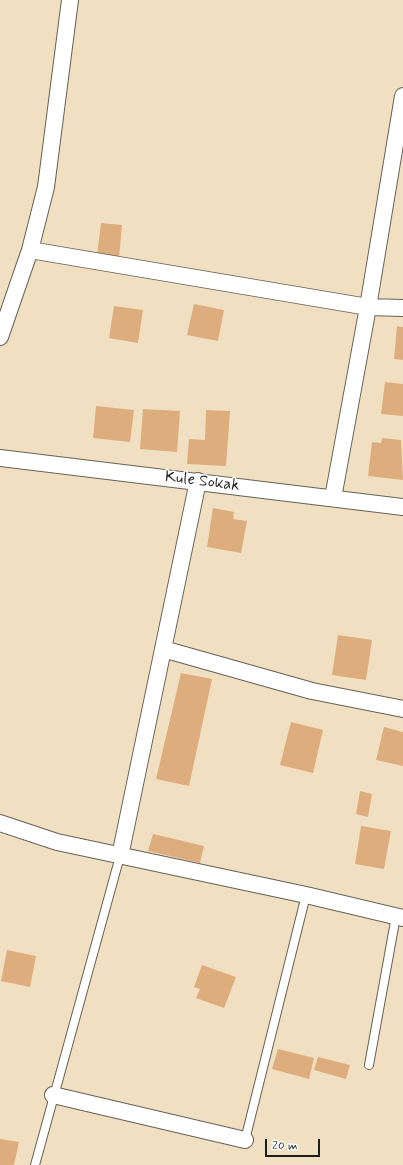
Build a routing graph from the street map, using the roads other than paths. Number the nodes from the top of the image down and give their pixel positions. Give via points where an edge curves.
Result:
1 (70, 0) edge
2 (403, 96) edge
3 (30, 250) junction
4 (368, 307) junction
5 (403, 308) edge
6 (0, 337) edge
7 (0, 458) edge
8 (198, 481) junction
9 (332, 498) junction
10 (403, 507) edge
11 (163, 649) junction
12 (403, 709) edge
13 (0, 823) edge
14 (120, 856) junction
15 (306, 895) junction
16 (400, 917) edge
17 (369, 1065) dead end
18 (53, 1095) junction
19 (245, 1140) joint
20 (35, 1165) edge

1 - 3 street via 46,187
2 - 4 street
3 - 4 street
3 - 6 street
4 - 5 street
4 - 9 street
7 - 8 street, Kule Sokak
8 - 9 street, Kule Sokak
8 - 11 street
9 - 10 street, Kule Sokak
11 - 12 street via 312,691
11 - 14 street
13 - 14 street via 57,842
14 - 15 street
14 - 18 lane
15 - 16 street
15 - 19 lane
16 - 17 lane
18 - 19 street
18 - 20 lane

